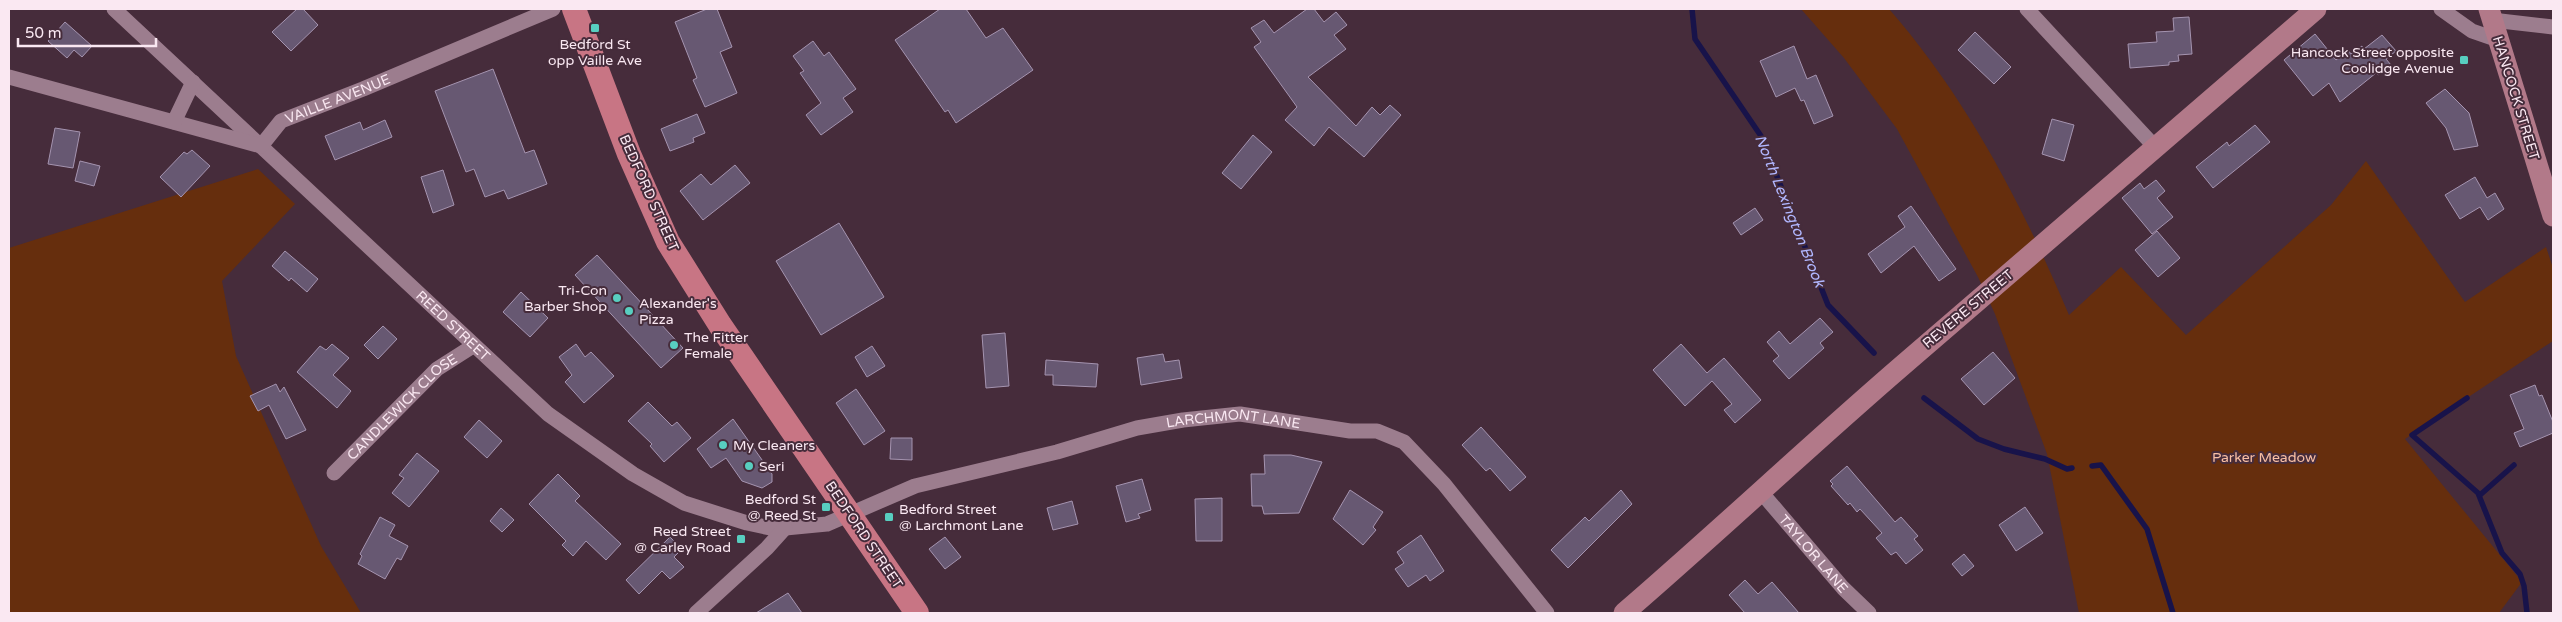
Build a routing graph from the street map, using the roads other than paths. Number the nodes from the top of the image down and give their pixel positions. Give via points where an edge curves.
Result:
1 (114, 9) edge
2 (553, 9) edge
3 (574, 9) edge
4 (2027, 9) edge
5 (2316, 9) edge
6 (2441, 9) edge
7 (2493, 23) edge
8 (2553, 27) edge
9 (9, 77) edge
10 (193, 82) junction
11 (174, 122) junction
12 (261, 146) junction
13 (2155, 147) junction
14 (2553, 216) edge
15 (474, 346) junction
16 (334, 473) dead end
17 (1761, 492) junction
18 (851, 515) junction
19 (785, 528) junction
20 (696, 613) edge
21 (918, 613) edge
22 (1547, 613) edge
23 (1624, 613) edge
24 (1869, 613) edge

1 - 10 street, REED STREET
2 - 12 street, VAILLE AVENUE via 281,121
3 - 18 main road, BEDFORD STREET via 629,154 668,242 720,325
4 - 13 street
5 - 13 street, REVERE STREET
6 - 7 street via 2472,31
7 - 8 street
7 - 14 street, HANCOCK STREET
9 - 11 street
10 - 11 street
10 - 12 street, REED STREET
11 - 12 street
12 - 15 street, REED STREET
13 - 17 street, REVERE STREET
15 - 16 street, CANDLEWICK CLOSE via 438,369
15 - 19 street, REED STREET via 548,414 638,477 684,503 747,523
17 - 23 street, REVERE STREET
17 - 24 street, TAYLOR LANE via 1842,588
18 - 19 street, REED STREET via 827,524
18 - 21 main road, BEDFORD STREET
18 - 22 street, LARCHMONT LANE via 915,486 1057,452 1137,428 1183,420 1240,414 1350,432 1377,432 1404,442 1444,484
19 - 20 street

